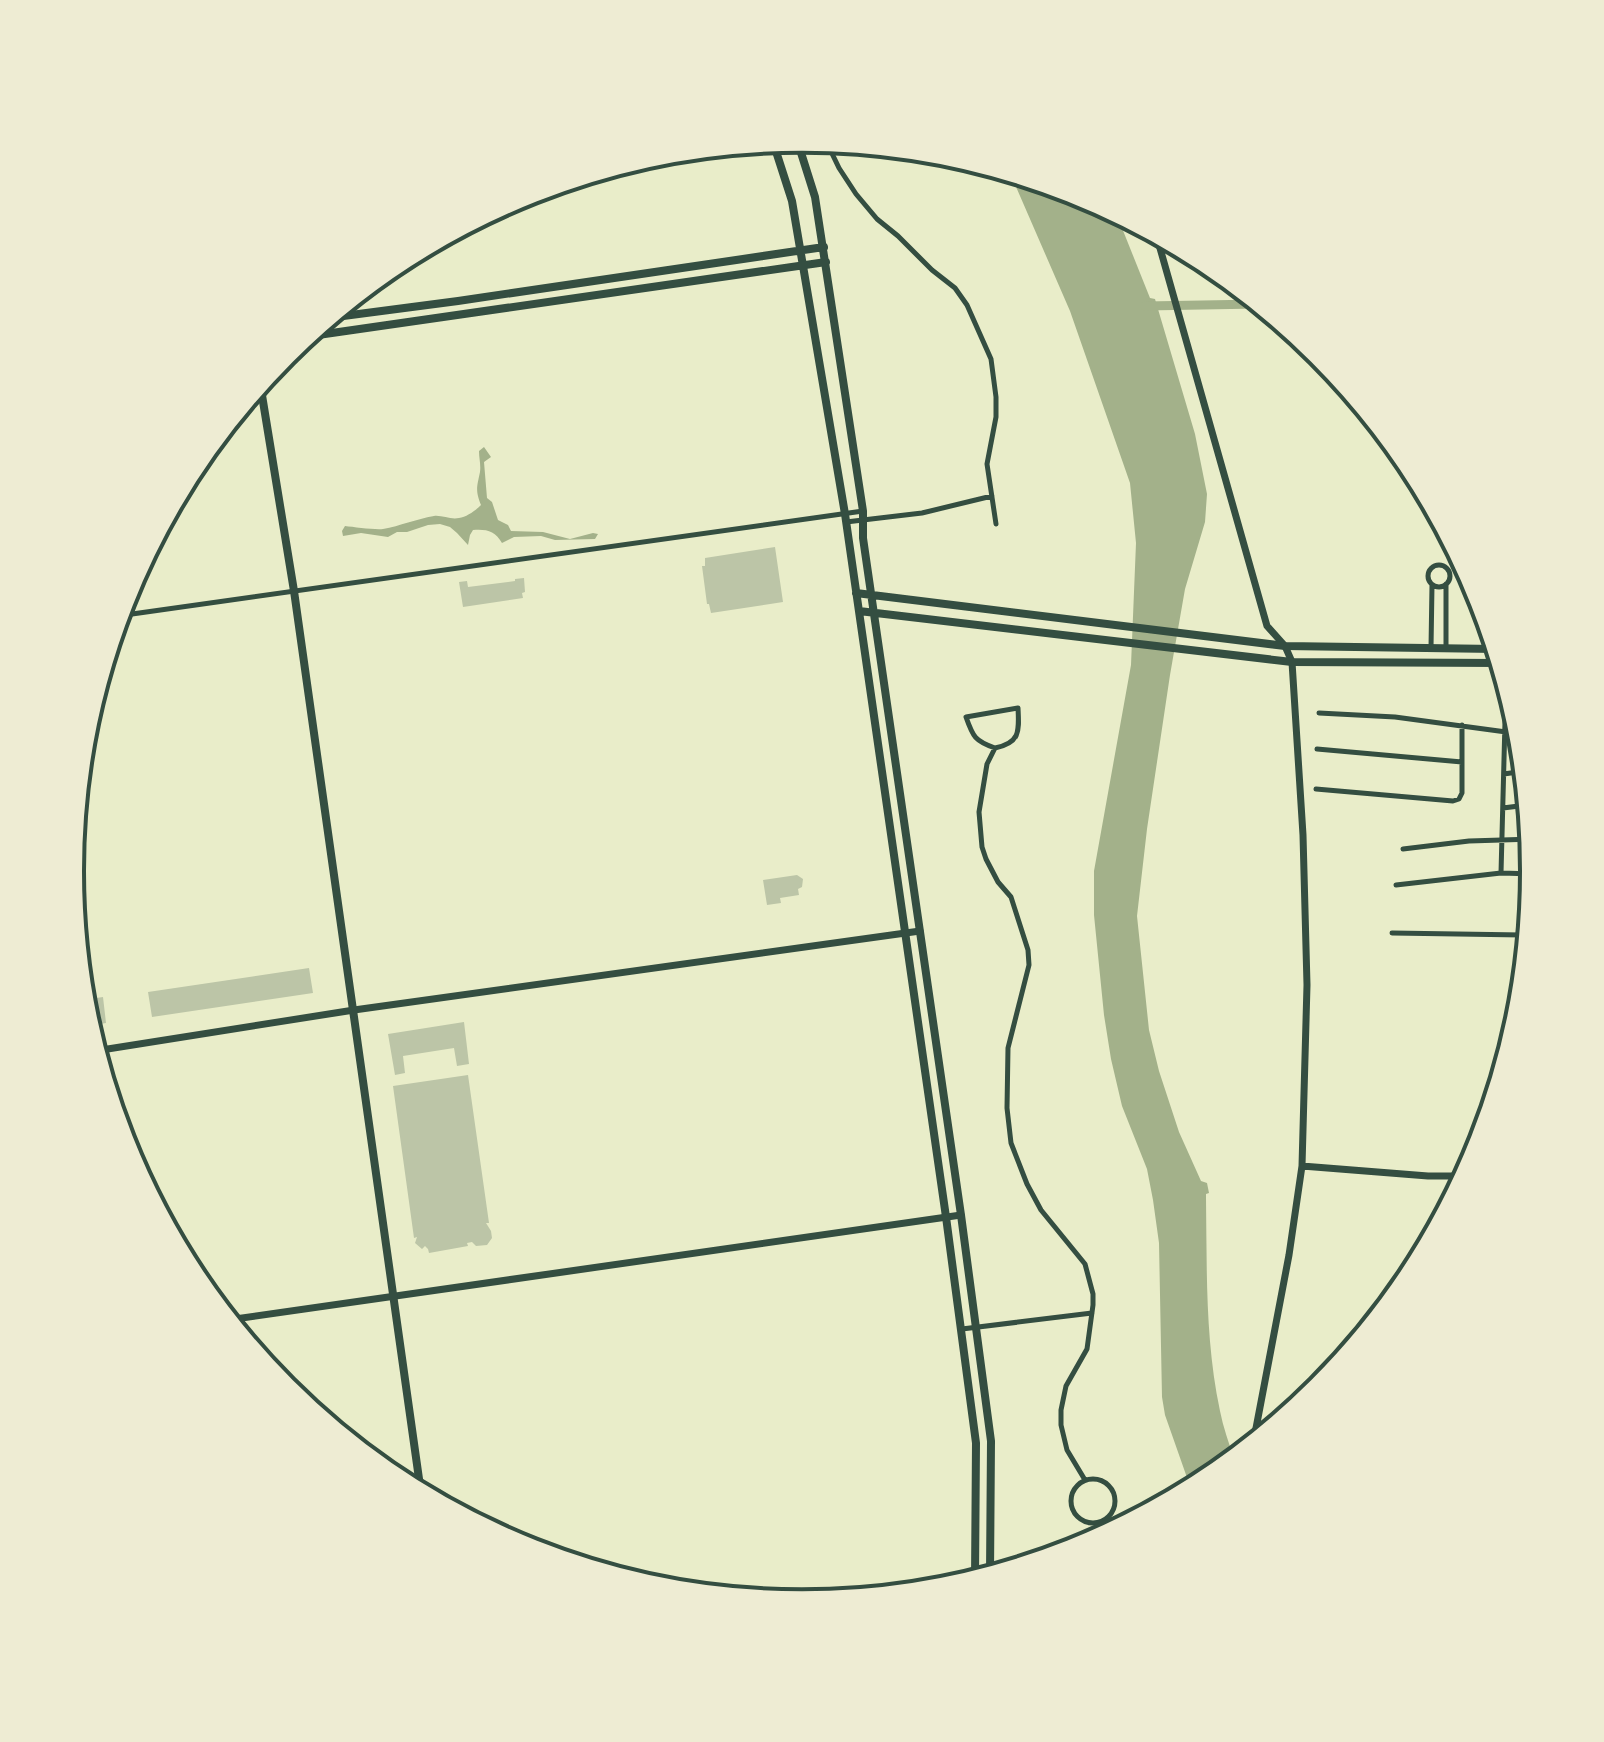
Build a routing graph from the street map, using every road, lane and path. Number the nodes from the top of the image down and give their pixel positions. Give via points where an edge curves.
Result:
1 (801, 153) edge
2 (777, 154) edge
3 (832, 154) edge
4 (824, 247) junction
5 (1160, 249) edge
6 (800, 251) junction
7 (826, 262) junction
8 (803, 265) junction
9 (348, 315) edge
10 (326, 334) edge
11 (262, 398) edge
12 (992, 496) junction
13 (863, 516) junction
14 (845, 518) junction
15 (996, 524) dead end
16 (1446, 584) junction
17 (1432, 585) junction
18 (294, 591) junction
19 (856, 593) junction
20 (872, 595) junction
21 (859, 611) junction
22 (874, 613) junction
23 (132, 614) edge
24 (1285, 646) junction
25 (1431, 648) junction
26 (1446, 649) junction
27 (1485, 649) edge
28 (1292, 662) junction
29 (1489, 663) edge
30 (1319, 713) dead end
31 (1462, 725) junction
32 (1505, 727) edge
33 (1505, 731) junction
34 (995, 748) junction
35 (1317, 749) dead end
36 (1462, 762) junction
37 (1513, 773) edge
38 (1504, 774) junction
39 (1316, 789) dead end
40 (1516, 806) edge
41 (1503, 808) junction
42 (1519, 839) edge
43 (1502, 840) junction
44 (1403, 849) dead end
45 (1501, 873) junction
46 (1520, 874) edge
47 (1396, 885) dead end
48 (920, 931) junction
49 (1392, 933) dead end
50 (906, 934) junction
51 (1517, 935) edge
52 (354, 1010) junction
53 (106, 1049) edge
54 (1302, 1166) junction
55 (1452, 1176) edge
56 (961, 1215) junction
57 (946, 1217) junction
58 (394, 1296) junction
59 (1092, 1313) junction
60 (240, 1318) edge
61 (976, 1327) junction
62 (961, 1329) junction
63 (1256, 1427) edge
64 (419, 1478) edge
65 (1085, 1480) junction
66 (990, 1564) edge
67 (975, 1568) edge

1 - 4 main road
2 - 6 main road
3 - 12 street via 877,219 955,288 967,305 991,359 996,397 987,464
4 - 6 main road
4 - 7 main road
5 - 24 street via 1267,626
6 - 8 main road
6 - 9 main road
7 - 8 main road
7 - 13 main road
8 - 10 main road
8 - 14 main road
11 - 18 main road
12 - 13 street via 922,513
12 - 15 street
13 - 14 street
13 - 20 main road
14 - 18 street
14 - 19 main road
16 - 17 street
16 - 17 street via 1449,573 1438,565 1429,571
16 - 26 street
17 - 25 street
18 - 23 street
18 - 52 main road
19 - 20 main road
19 - 21 main road
20 - 22 main road
20 - 24 main road
21 - 22 main road
21 - 50 main road
22 - 28 main road
22 - 48 main road
24 - 25 main road
24 - 28 street
25 - 26 main road
26 - 27 main road
28 - 29 main road
28 - 54 street via 1307,985
30 - 31 street
31 - 33 street
31 - 36 street
32 - 33 street
33 - 38 street
34 - 34 street via 980,743 966,717 1018,708 1017,737
34 - 59 street via 979,812 982,847 1011,897 1029,965 1008,1048 1011,1143 1033,1197 1085,1264
35 - 36 street
36 - 39 street via 1462,793 1453,801
37 - 38 street
38 - 41 street
40 - 41 street
41 - 43 street
42 - 43 street
43 - 44 street
43 - 45 street
45 - 46 street
45 - 47 street
48 - 50 street
48 - 56 main road
49 - 51 street
50 - 52 street
50 - 57 main road
52 - 53 street
52 - 58 main road
54 - 55 street
54 - 63 street
56 - 57 street
56 - 61 main road
57 - 58 street
57 - 62 main road
58 - 60 street
58 - 64 main road
59 - 61 street
59 - 65 street via 1087,1349 1066,1386 1061,1410 1067,1450
61 - 62 street
61 - 66 main road via 991,1441
62 - 67 main road via 976,1443
65 - 65 street via 1071,1497 1073,1511 1090,1523 1104,1521 1114,1510 1111,1489 1100,1480

